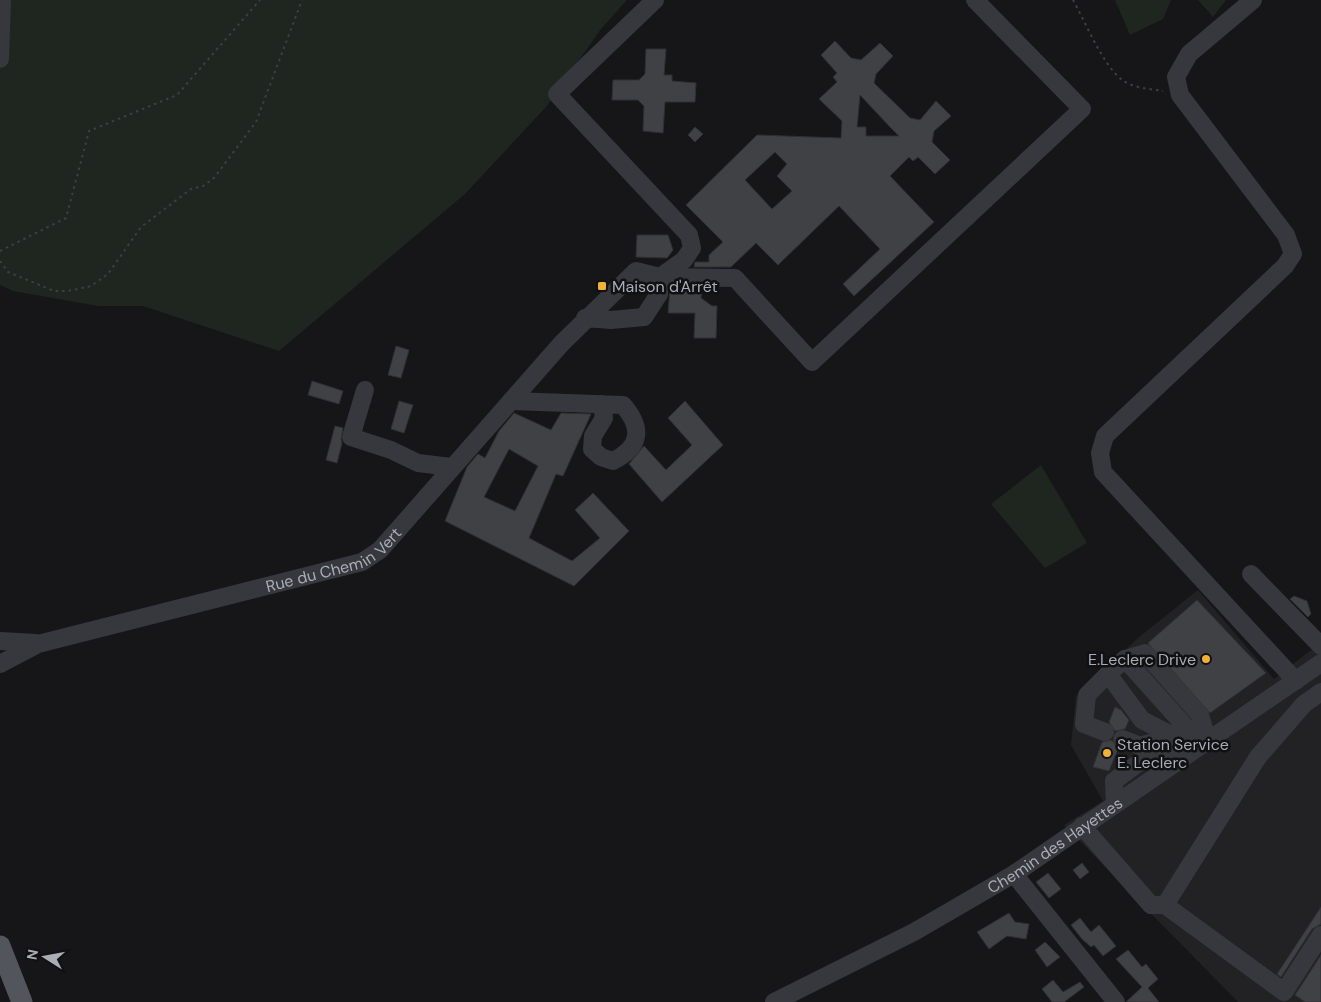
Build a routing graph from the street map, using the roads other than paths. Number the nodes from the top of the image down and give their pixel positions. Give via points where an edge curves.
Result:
1 (2, 0) edge
2 (655, 0) edge
3 (975, 0) edge
4 (1253, 0) edge
5 (0, 59) edge
6 (660, 277) junction
7 (585, 318) junction
8 (365, 390) dead end
9 (511, 401) junction
10 (602, 404) dead end
11 (418, 463) junction
12 (451, 467) junction
13 (429, 493) junction
14 (1251, 574) dead end
15 (0, 641) edge
16 (38, 644) junction
17 (1321, 646) edge
18 (3, 660) edge
19 (1321, 663) edge
20 (1108, 674) junction
21 (1296, 681) junction
22 (1174, 686) junction
23 (1321, 692) edge
24 (1154, 694) junction
25 (1105, 732) dead end
26 (1122, 739) dead end
27 (1198, 748) junction
28 (1082, 826) junction
29 (1014, 874) junction
30 (1158, 905) junction
31 (1321, 935) edge
32 (0, 946) edge
33 (22, 1002) edge
34 (774, 1002) edge
35 (1116, 1002) edge
36 (1275, 1002) edge

1 - 5 street
2 - 6 street via 557,94 689,235 692,248 684,260
3 - 6 street via 1082,109 812,362 735,278
4 - 21 street via 1189,54 1176,78 1180,95 1286,235 1293,254 1285,266 1105,436 1100,453 1103,472
6 - 7 street, Rue du Chemin Vert via 636,271
6 - 7 street via 659,294 644,317
7 - 9 street, Rue du Chemin Vert
8 - 11 street via 351,437
9 - 10 street
9 - 12 street, Rue du Chemin Vert
11 - 12 street
11 - 13 street
12 - 13 street, Rue du Chemin Vert
13 - 16 street, Rue du Chemin Vert via 380,550 362,562
14 - 17 street
15 - 16 street
16 - 18 street
19 - 21 street, Chemin des Hayettes
20 - 24 street
20 - 24 street via 1142,720
20 - 25 street via 1087,695 1084,724
21 - 27 street, Chemin des Hayettes
22 - 24 street
22 - 24 street
22 - 24 street
22 - 24 street
22 - 27 street
23 - 30 street via 1304,704 1258,757
24 - 26 street via 1140,746
24 - 27 street
27 - 28 street, Chemin des Hayettes
28 - 29 street, Chemin des Hayettes
28 - 30 street
29 - 34 street, Chemin des Hayettes via 914,932
29 - 35 street
30 - 31 street via 1284,992
30 - 36 street via 1168,921 1271,991
32 - 33 main road

